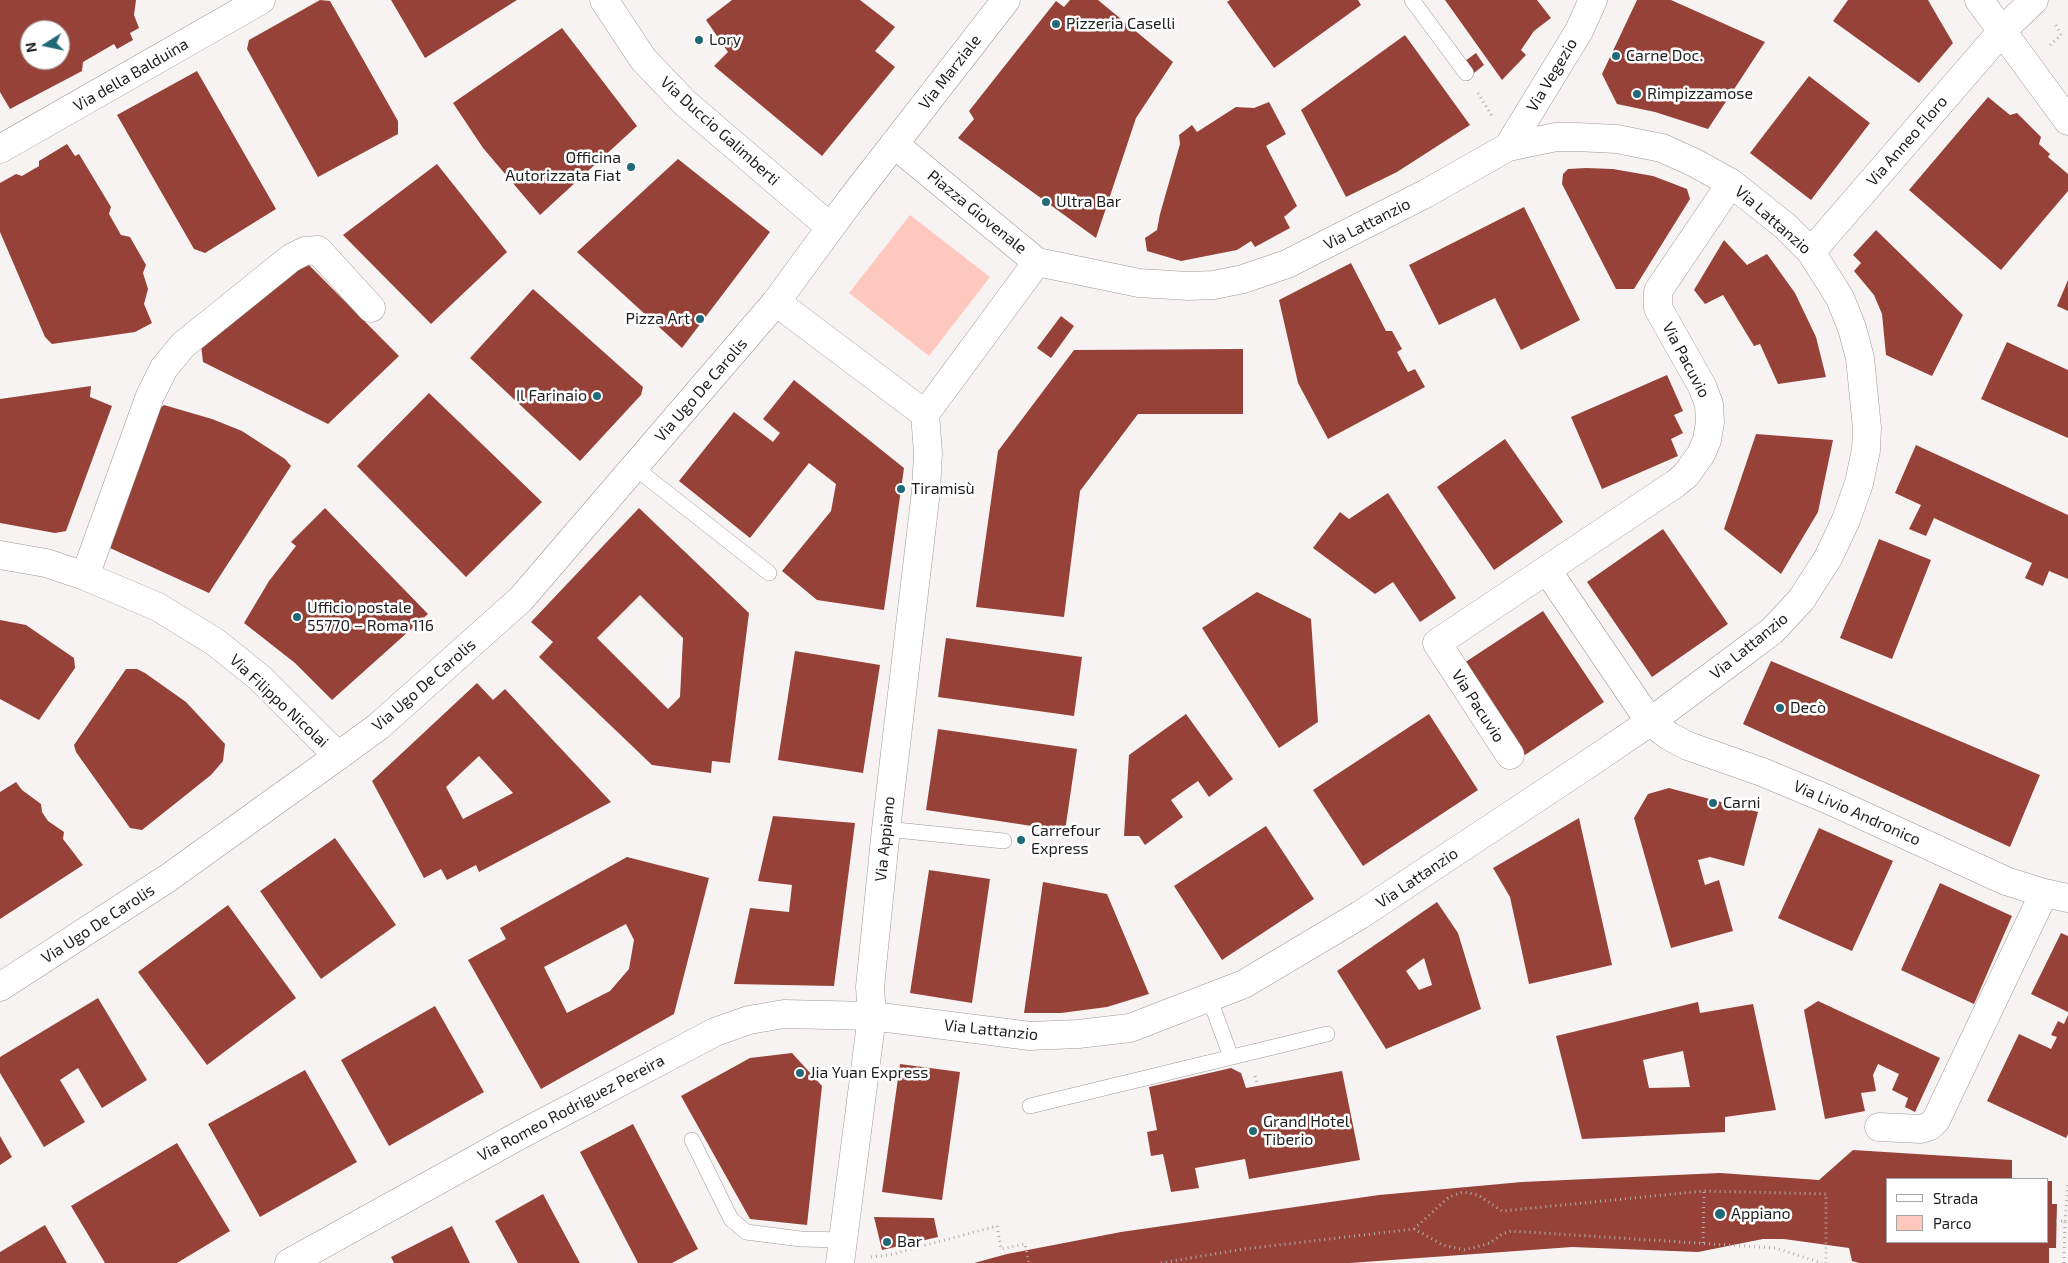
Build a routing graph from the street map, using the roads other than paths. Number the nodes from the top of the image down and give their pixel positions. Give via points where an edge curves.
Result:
1 (261, 0) edge
2 (604, 0) edge
3 (1006, 0) edge
4 (1412, 0) edge
5 (1593, 0) edge
6 (1979, 0) edge
7 (2005, 0) edge
8 (2043, 7) edge
9 (2003, 30) junction
10 (1466, 73) dead end
11 (2068, 121) edge
12 (894, 144) junction
13 (1508, 147) junction
14 (0, 148) edge
15 (1730, 183) junction
16 (830, 227) junction
17 (1811, 252) junction
18 (1037, 262) junction
19 (776, 302) junction
20 (370, 308) dead end
21 (925, 414) junction
22 (634, 467) junction
23 (0, 555) edge
24 (1547, 570) junction
25 (769, 574) dead end
26 (85, 576) junction
27 (1650, 722) junction
28 (1510, 755) dead end
29 (338, 756) junction
30 (886, 828) junction
31 (1004, 841) dead end
32 (2056, 895) edge
33 (0, 986) edge
34 (1209, 997) junction
35 (872, 1016) junction
36 (1327, 1034) dead end
37 (1232, 1057) junction
38 (1030, 1106) dead end
39 (1879, 1127) dead end
40 (692, 1140) dead end
41 (841, 1255) edge
42 (289, 1263) edge

1 - 14 street, Via della Balduina
2 - 16 street, Via Duccio Galimberti via 643,59 685,103
3 - 12 street, Via Marziale
4 - 10 lane
5 - 13 street, Via Vegezio via 1579,31
6 - 9 street
7 - 9 street
8 - 9 street, Via Anneo Floro
9 - 11 street
9 - 17 street, Via Anneo Floro
12 - 16 street
12 - 18 street, Piazza Giovenale
13 - 15 street, Via Lattanzio via 1556,137 1617,139 1662,148
13 - 18 street, Via Lattanzio via 1321,247 1262,274 1243,279 1214,285 1161,286
15 - 17 street, Via Lattanzio
15 - 24 street, Via Pacuvio via 1658,291 1658,308 1709,404 1710,422 1704,447 1686,475 1675,484
16 - 19 street
17 - 27 street, Via Lattanzio via 1846,313 1862,368 1866,450 1852,504 1828,558 1789,614 1752,646
18 - 21 street, Piazza Giovenale
19 - 21 street
19 - 22 street, Via Ugo De Carolis
20 - 26 street via 318,250 305,251 291,258 184,345 164,368 150,396
21 - 30 street, Via Appiano via 926,491
22 - 25 lane
22 - 29 street, Via Ugo De Carolis via 521,599 379,726
23 - 26 street, Via Filippo Nicolai via 46,563
24 - 27 street
24 - 28 street, Via Pacuvio via 1437,643
26 - 29 street, Via Filippo Nicolai via 158,607 215,642 260,678
27 - 32 street, Via Livio Andronico via 1688,746 1762,772 1991,874
27 - 34 street, Via Lattanzio via 1360,915 1244,984
29 - 33 street, Via Ugo De Carolis via 168,878
30 - 31 lane
30 - 35 street, Via Appiano via 870,987
32 - 39 street via 1936,1120 1921,1129
34 - 35 street, Via Lattanzio via 1130,1028 1078,1034 1030,1036
34 - 37 lane
35 - 41 street, Via Appiano
35 - 42 street, Via Romeo Rodriguez Pereira via 784,1014 749,1020 715,1032
36 - 37 lane
37 - 38 lane
40 - 41 lane via 731,1219 746,1232 801,1239

